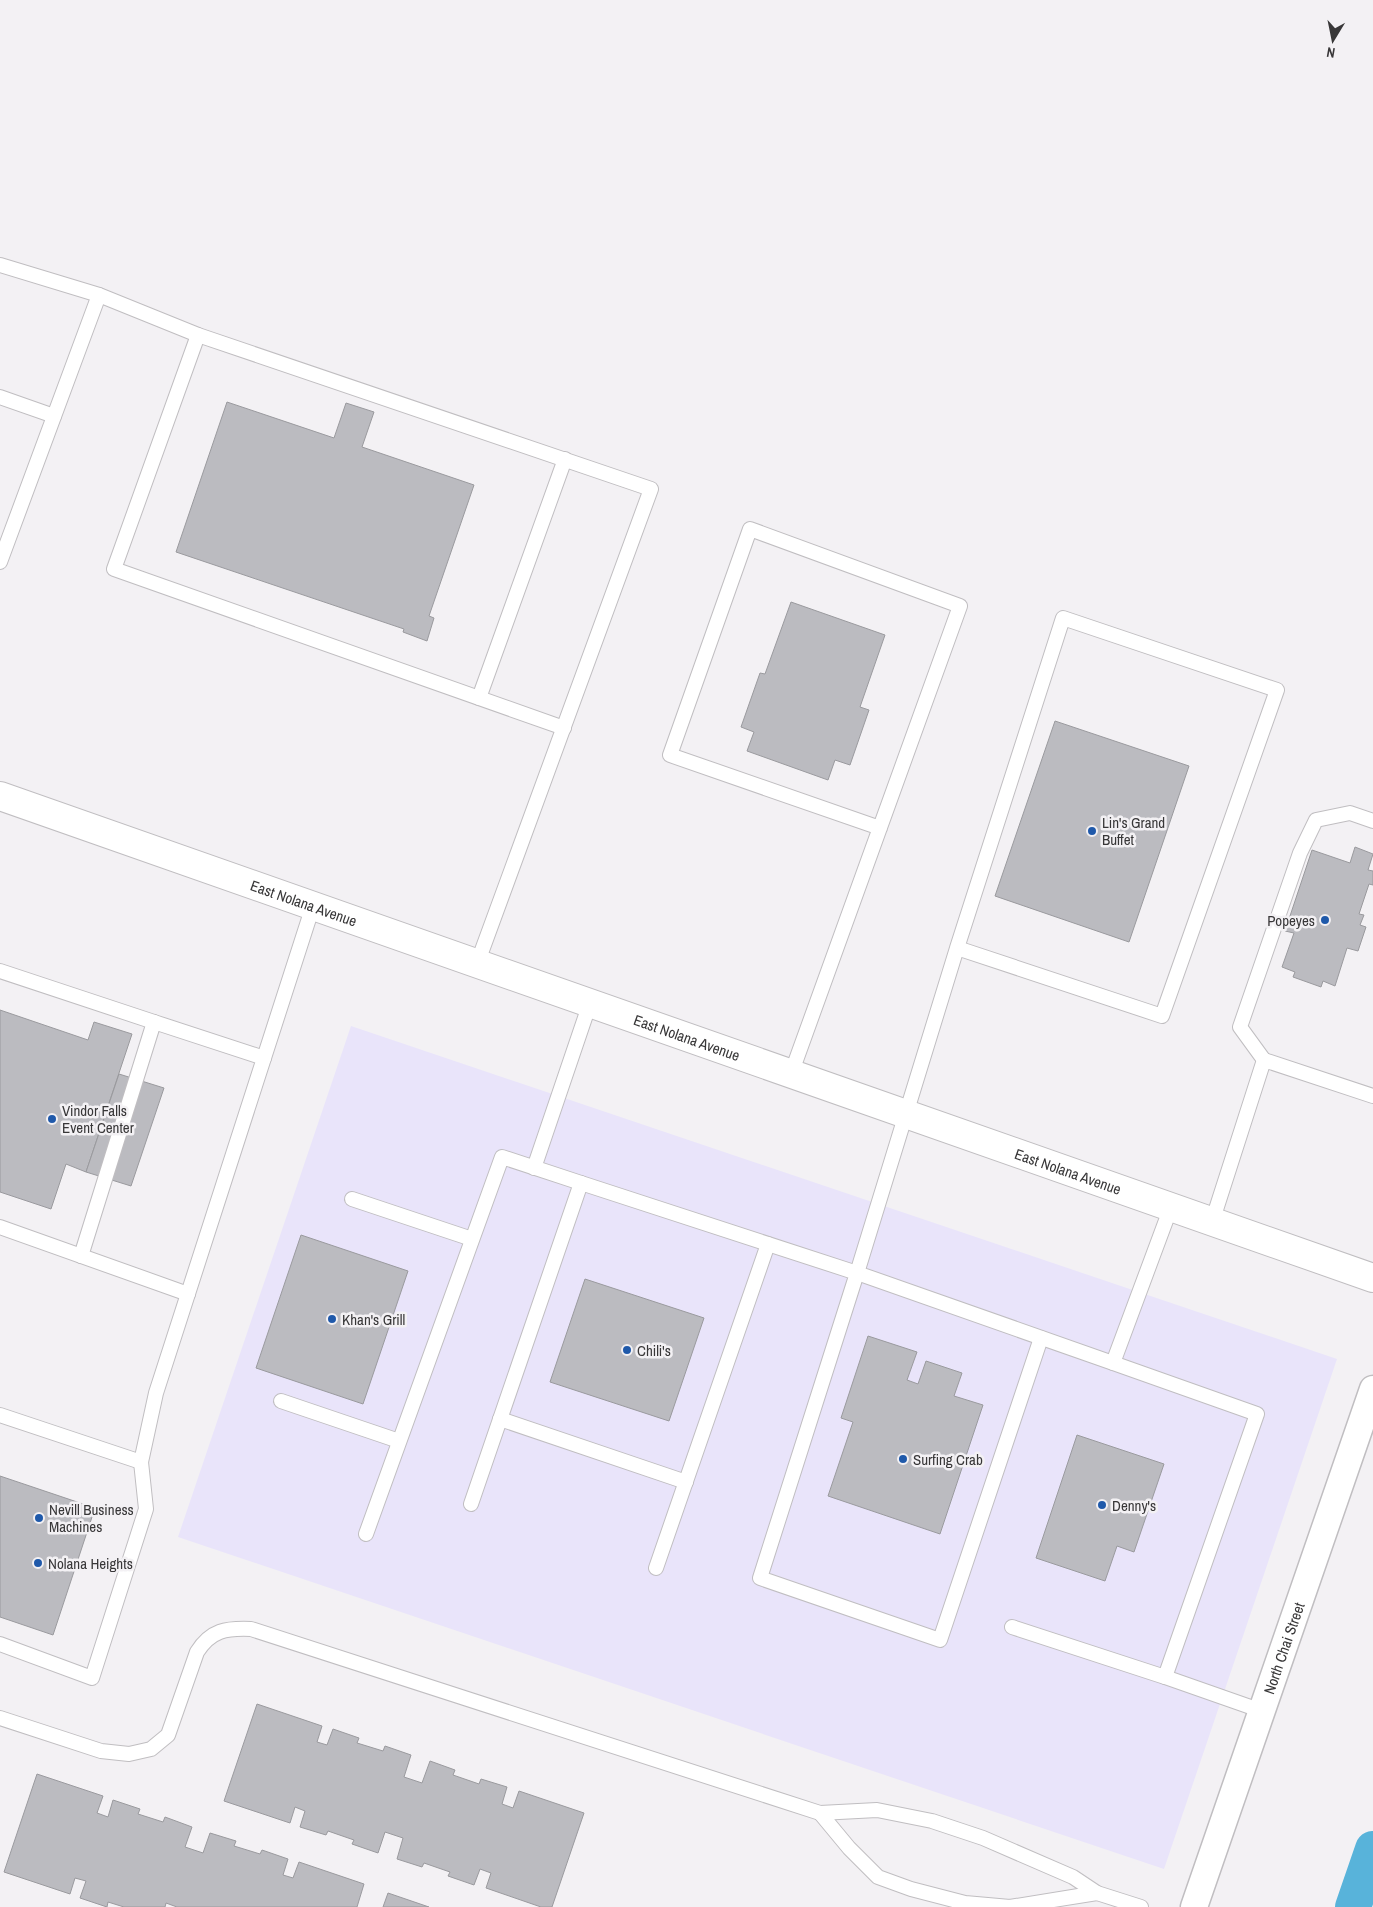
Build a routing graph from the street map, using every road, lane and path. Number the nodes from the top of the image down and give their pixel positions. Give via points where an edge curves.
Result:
1 (0, 265) edge
2 (98, 295) junction
3 (198, 334) junction
4 (0, 398) edge
5 (54, 416) junction
6 (565, 459) junction
7 (0, 562) edge
8 (479, 698) junction
9 (564, 728) junction
10 (0, 796) edge
11 (1373, 821) edge
12 (880, 828) junction
13 (314, 906) junction
14 (957, 948) junction
15 (477, 964) junction
16 (0, 971) edge
17 (590, 1003) junction
18 (154, 1022) junction
19 (264, 1058) junction
20 (1264, 1060) junction
21 (791, 1074) junction
22 (1373, 1096) edge
23 (905, 1114) junction
24 (534, 1168) junction
25 (580, 1183) junction
26 (352, 1199) dead end
27 (1171, 1207) junction
28 (1212, 1222) junction
29 (0, 1227) edge
30 (472, 1238) junction
31 (768, 1244) junction
32 (81, 1256) junction
33 (857, 1273) junction
34 (1373, 1278) edge
35 (188, 1294) junction
36 (1041, 1338) junction
37 (1113, 1363) junction
38 (1373, 1389) edge
39 (281, 1401) dead end
40 (0, 1414) edge
41 (500, 1419) junction
42 (399, 1441) junction
43 (141, 1462) junction
44 (686, 1482) junction
45 (471, 1504) dead end
46 (366, 1534) dead end
47 (656, 1568) dead end
48 (1012, 1627) dead end
49 (0, 1644) edge
50 (1165, 1677) junction
51 (1262, 1710) junction
52 (0, 1718) edge
53 (820, 1813) junction
54 (1097, 1893) junction
55 (1092, 1907) edge
56 (1141, 1907) edge
57 (1194, 1907) edge

1 - 2 lane
2 - 3 lane
2 - 5 lane
3 - 6 lane
3 - 8 lane via 114,569
4 - 5 lane
5 - 7 lane
6 - 8 lane
6 - 9 lane via 651,489
8 - 9 lane
9 - 15 lane
10 - 13 main road, East Nolana Avenue
11 - 20 lane via 1350,813 1316,820 1300,853 1240,1027
12 - 12 lane via 960,606 750,529 670,755
12 - 21 lane
13 - 15 main road, East Nolana Avenue
13 - 19 lane
14 - 14 lane via 1162,1016 1277,690 1063,618
14 - 23 lane
15 - 17 main road, East Nolana Avenue
16 - 18 lane
17 - 21 main road, East Nolana Avenue
17 - 24 lane
18 - 19 lane
18 - 32 lane
19 - 35 lane
20 - 22 lane
20 - 28 lane
21 - 23 main road, East Nolana Avenue
23 - 27 main road, East Nolana Avenue
23 - 33 lane
24 - 25 lane
24 - 30 lane via 502,1157
25 - 31 lane
25 - 41 lane
26 - 30 lane
27 - 28 main road, East Nolana Avenue
27 - 37 lane
28 - 34 main road, East Nolana Avenue
29 - 32 lane
30 - 42 lane
31 - 33 lane
31 - 44 lane
32 - 35 lane
33 - 36 lane
33 - 36 lane via 760,1578 940,1640
35 - 43 lane via 156,1393
36 - 37 lane
37 - 50 lane via 1257,1414
38 - 51 street, North Chai Street
39 - 42 lane
40 - 43 lane
41 - 44 lane
41 - 45 lane
42 - 46 lane
43 - 49 lane via 146,1509 92,1678
44 - 47 lane
48 - 50 lane
50 - 51 lane
51 - 57 street, North Chai Street
52 - 53 lane via 102,1751 129,1754 151,1749 168,1735 204,1640 227,1628 251,1628
53 - 54 lane via 877,1810 932,1821 983,1838 1073,1877
53 - 54 lane via 878,1877 911,1889 965,1903 1010,1907
54 - 55 lane
54 - 56 lane

